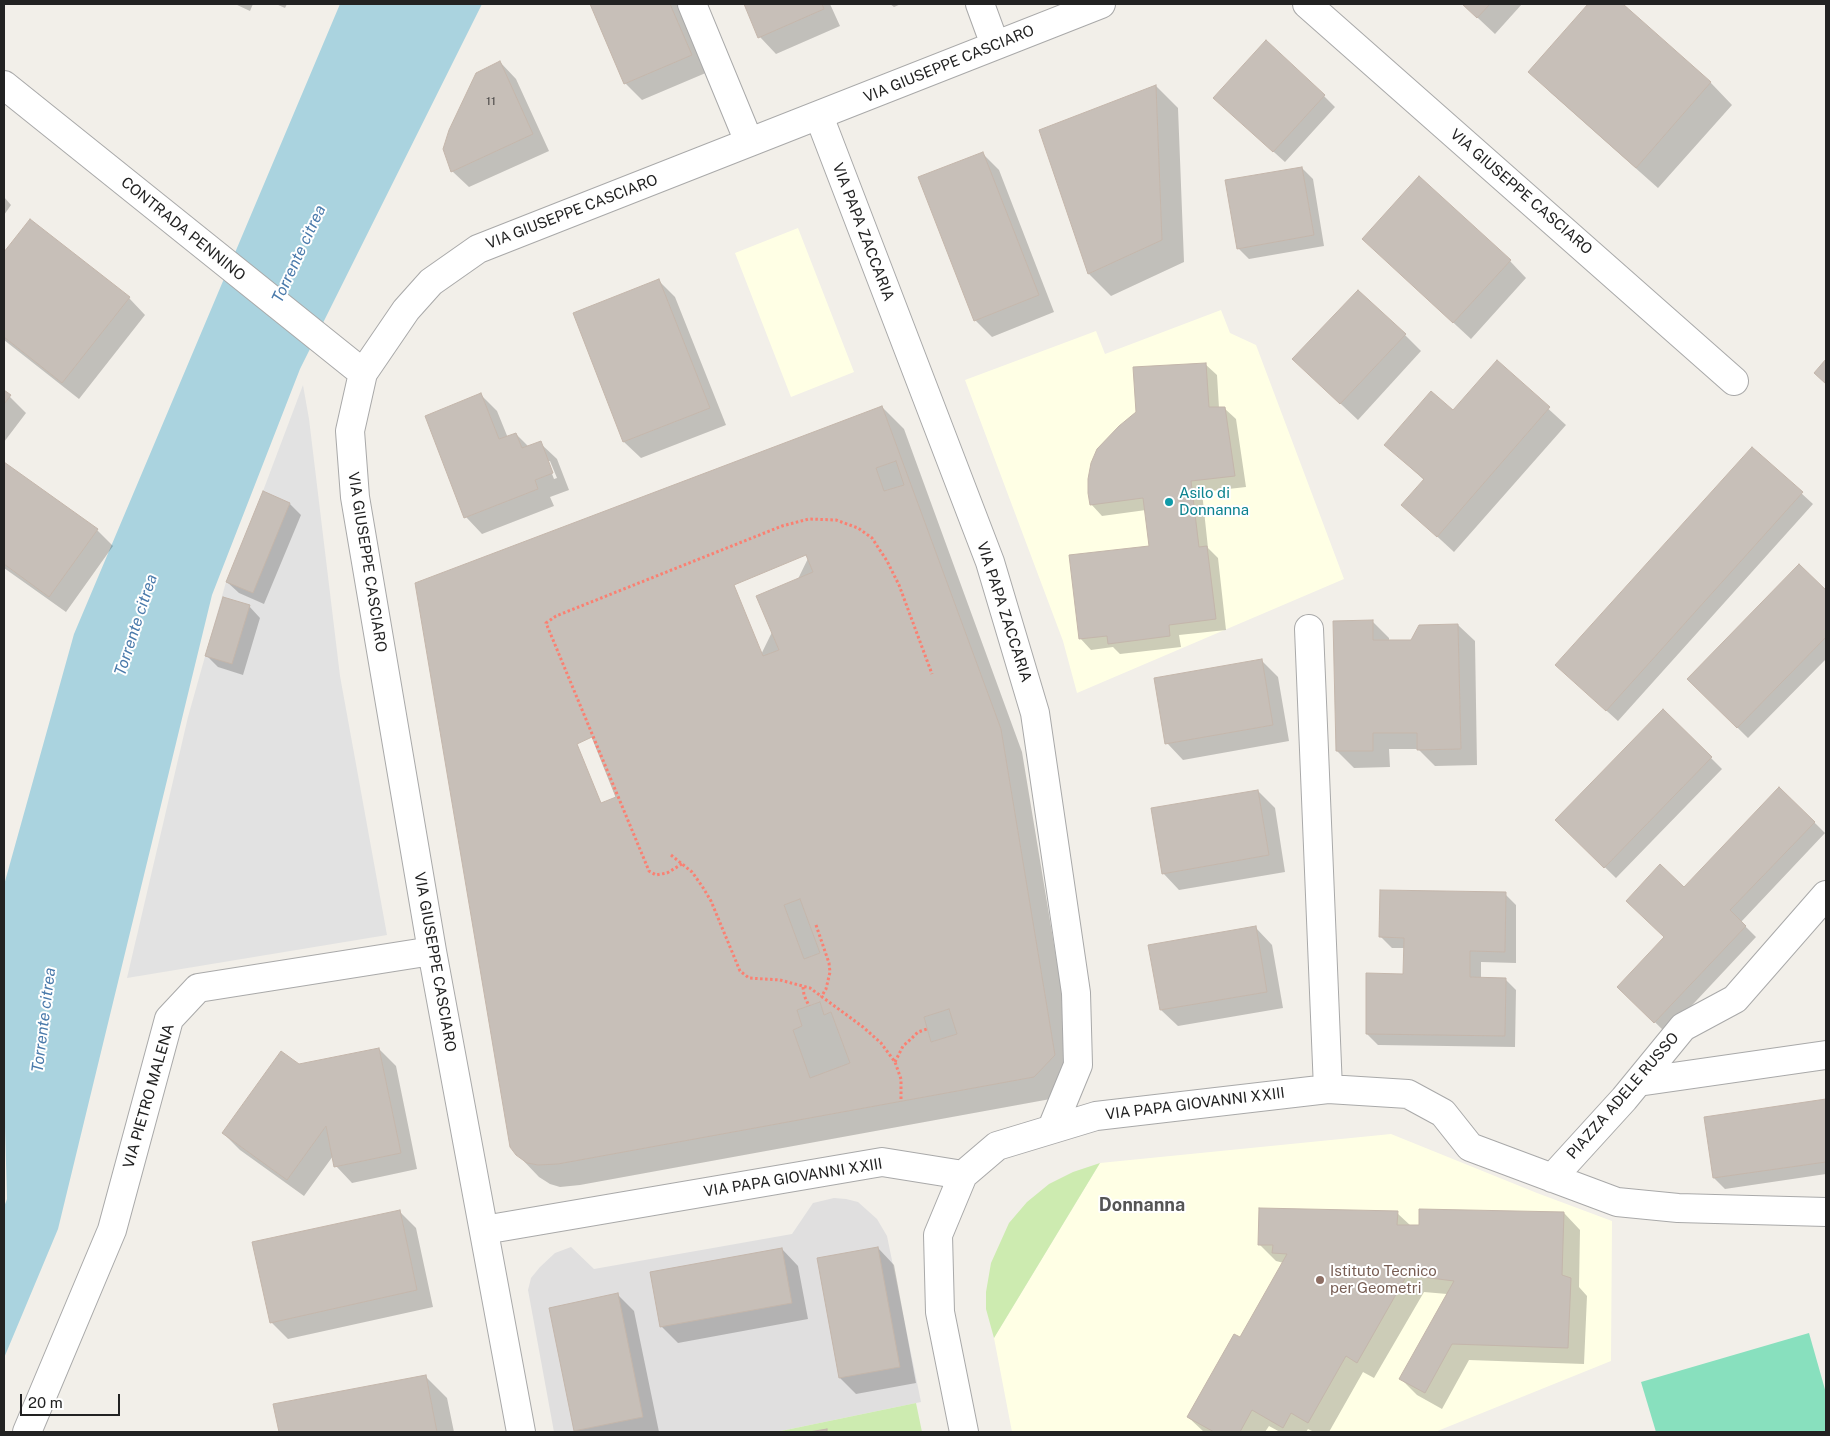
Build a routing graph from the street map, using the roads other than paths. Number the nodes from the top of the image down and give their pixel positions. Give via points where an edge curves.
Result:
1 (692, 4) edge
2 (980, 4) edge
3 (1102, 4) edge
4 (1307, 4) edge
5 (995, 45) junction
6 (4, 85) edge
7 (819, 116) junction
8 (749, 142) junction
9 (363, 373) junction
10 (1734, 381) dead end
11 (1309, 629) dead end
12 (1826, 895) edge
13 (432, 951) junction
14 (1826, 1054) edge
15 (1638, 1082) junction
16 (1328, 1089) junction
17 (1052, 1128) junction
18 (963, 1174) junction
19 (1552, 1178) junction
20 (1826, 1212) edge
21 (484, 1230) junction
22 (27, 1432) edge
23 (521, 1432) edge
24 (964, 1432) edge

1 - 8 street
2 - 5 street
3 - 5 street, VIA GIUSEPPE CASCIARO
4 - 10 street, VIA GIUSEPPE CASCIARO
5 - 7 street, VIA GIUSEPPE CASCIARO
6 - 9 street, CONTRADA PENNINO
7 - 8 street, VIA GIUSEPPE CASCIARO
7 - 17 street, VIA PAPA ZACCARIA via 990,562 1035,713 1076,992 1078,1065
8 - 9 street, VIA GIUSEPPE CASCIARO via 478,249 431,282 406,310
9 - 13 street, VIA GIUSEPPE CASCIARO via 350,430 355,497
11 - 16 street
12 - 15 street, PIAZZA ADELE RUSSO via 1735,999 1683,1028
13 - 21 street, VIA GIUSEPPE CASCIARO
13 - 22 street, VIA PIETRO MALENA via 198,988 169,1018 112,1230
14 - 15 street
15 - 19 street, PIAZZA ADELE RUSSO
16 - 17 street, VIA PAPA GIOVANNI XXIII via 1096,1116
16 - 19 street, VIA PAPA GIOVANNI XXIII via 1408,1094 1442,1113 1470,1147
17 - 18 street, VIA PAPA GIOVANNI XXIII via 997,1146
18 - 21 street, VIA PAPA GIOVANNI XXIII via 882,1162
18 - 24 street via 938,1235 940,1312
19 - 20 street, VIA PAPA GIOVANNI XXIII via 1617,1202 1678,1208
21 - 23 street, VIA GIUSEPPE CASCIARO

